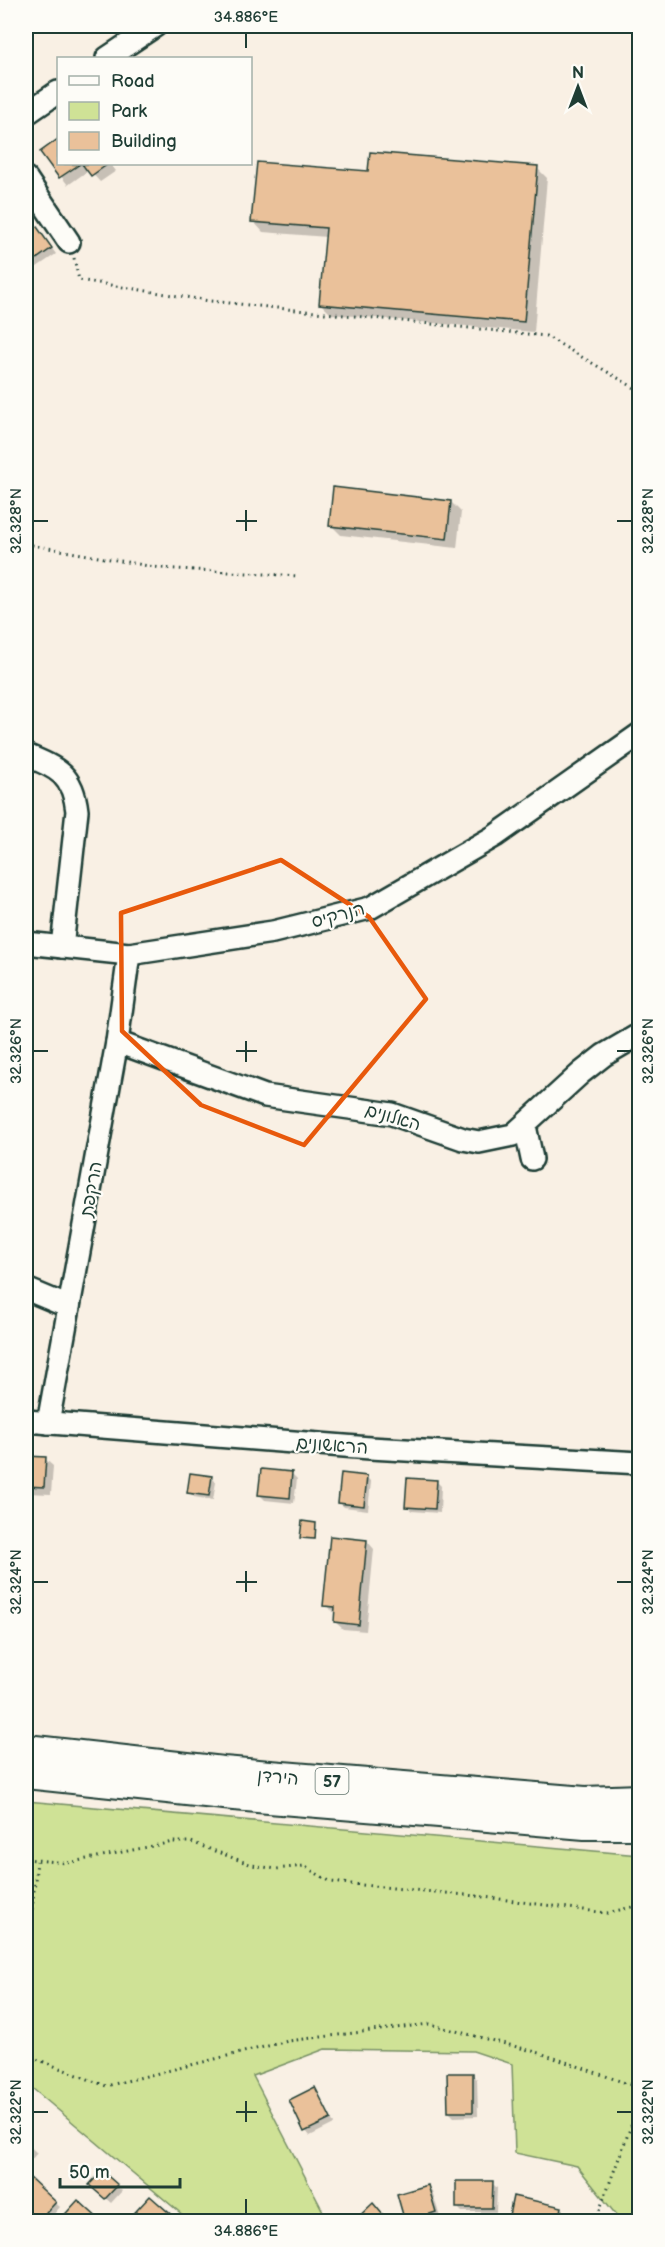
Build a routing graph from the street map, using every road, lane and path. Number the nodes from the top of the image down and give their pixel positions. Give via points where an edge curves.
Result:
1 (155, 26) edge
2 (108, 57) edge
3 (57, 93) edge
4 (26, 114) edge
5 (26, 178) edge
6 (69, 242) joint
7 (639, 391) edge
8 (26, 544) edge
9 (299, 576) dead end
10 (639, 734) edge
11 (26, 755) edge
12 (26, 943) edge
13 (62, 947) junction
14 (129, 954) junction
15 (639, 1034) edge
16 (117, 1042) junction
17 (525, 1125) junction
18 (532, 1160) dead end
19 (26, 1289) edge
20 (69, 1307) junction
21 (26, 1421) edge
22 (48, 1422) junction
23 (639, 1463) edge
24 (26, 1750) edge
25 (26, 1773) edge
26 (639, 1800) edge
27 (639, 1824) edge
28 (26, 1859) edge
29 (37, 1861) junction
30 (639, 1905) edge
31 (27, 1960) edge
32 (26, 1969) edge
33 (26, 2055) edge
34 (639, 2088) edge
35 (639, 2102) edge
36 (595, 2222) edge

1 - 2 street
3 - 4 street
5 - 6 street
6 - 7 path via 79,280 210,301 546,336
8 - 9 path via 160,568
10 - 14 street, הנרקיס via 495,837 370,908 273,933
11 - 13 street via 57,768 75,791 77,811
12 - 13 street, הנרקיס
13 - 14 street, הנרקיס
14 - 16 street, הרקפת
15 - 17 street, האלונים via 581,1073
16 - 17 street, האלונים via 265,1096 374,1110 463,1139 498,1139 513,1135
16 - 20 street, הרקפת
17 - 18 street
19 - 20 street
20 - 22 street, הרקפת
21 - 22 street, הראשונים
22 - 23 street, הראשונים via 370,1448
24 - 26 highway, הירדן / 57 via 223,1772 585,1802
25 - 27 highway, הירדן / 57 via 234,1795 573,1823
28 - 29 path
29 - 30 path via 68,1863 173,1842 191,1842 252,1865 276,1869 304,1866 331,1882 607,1913
29 - 31 path
31 - 32 path
33 - 34 path via 106,2086 288,2041 429,2024 540,2053
35 - 36 path

